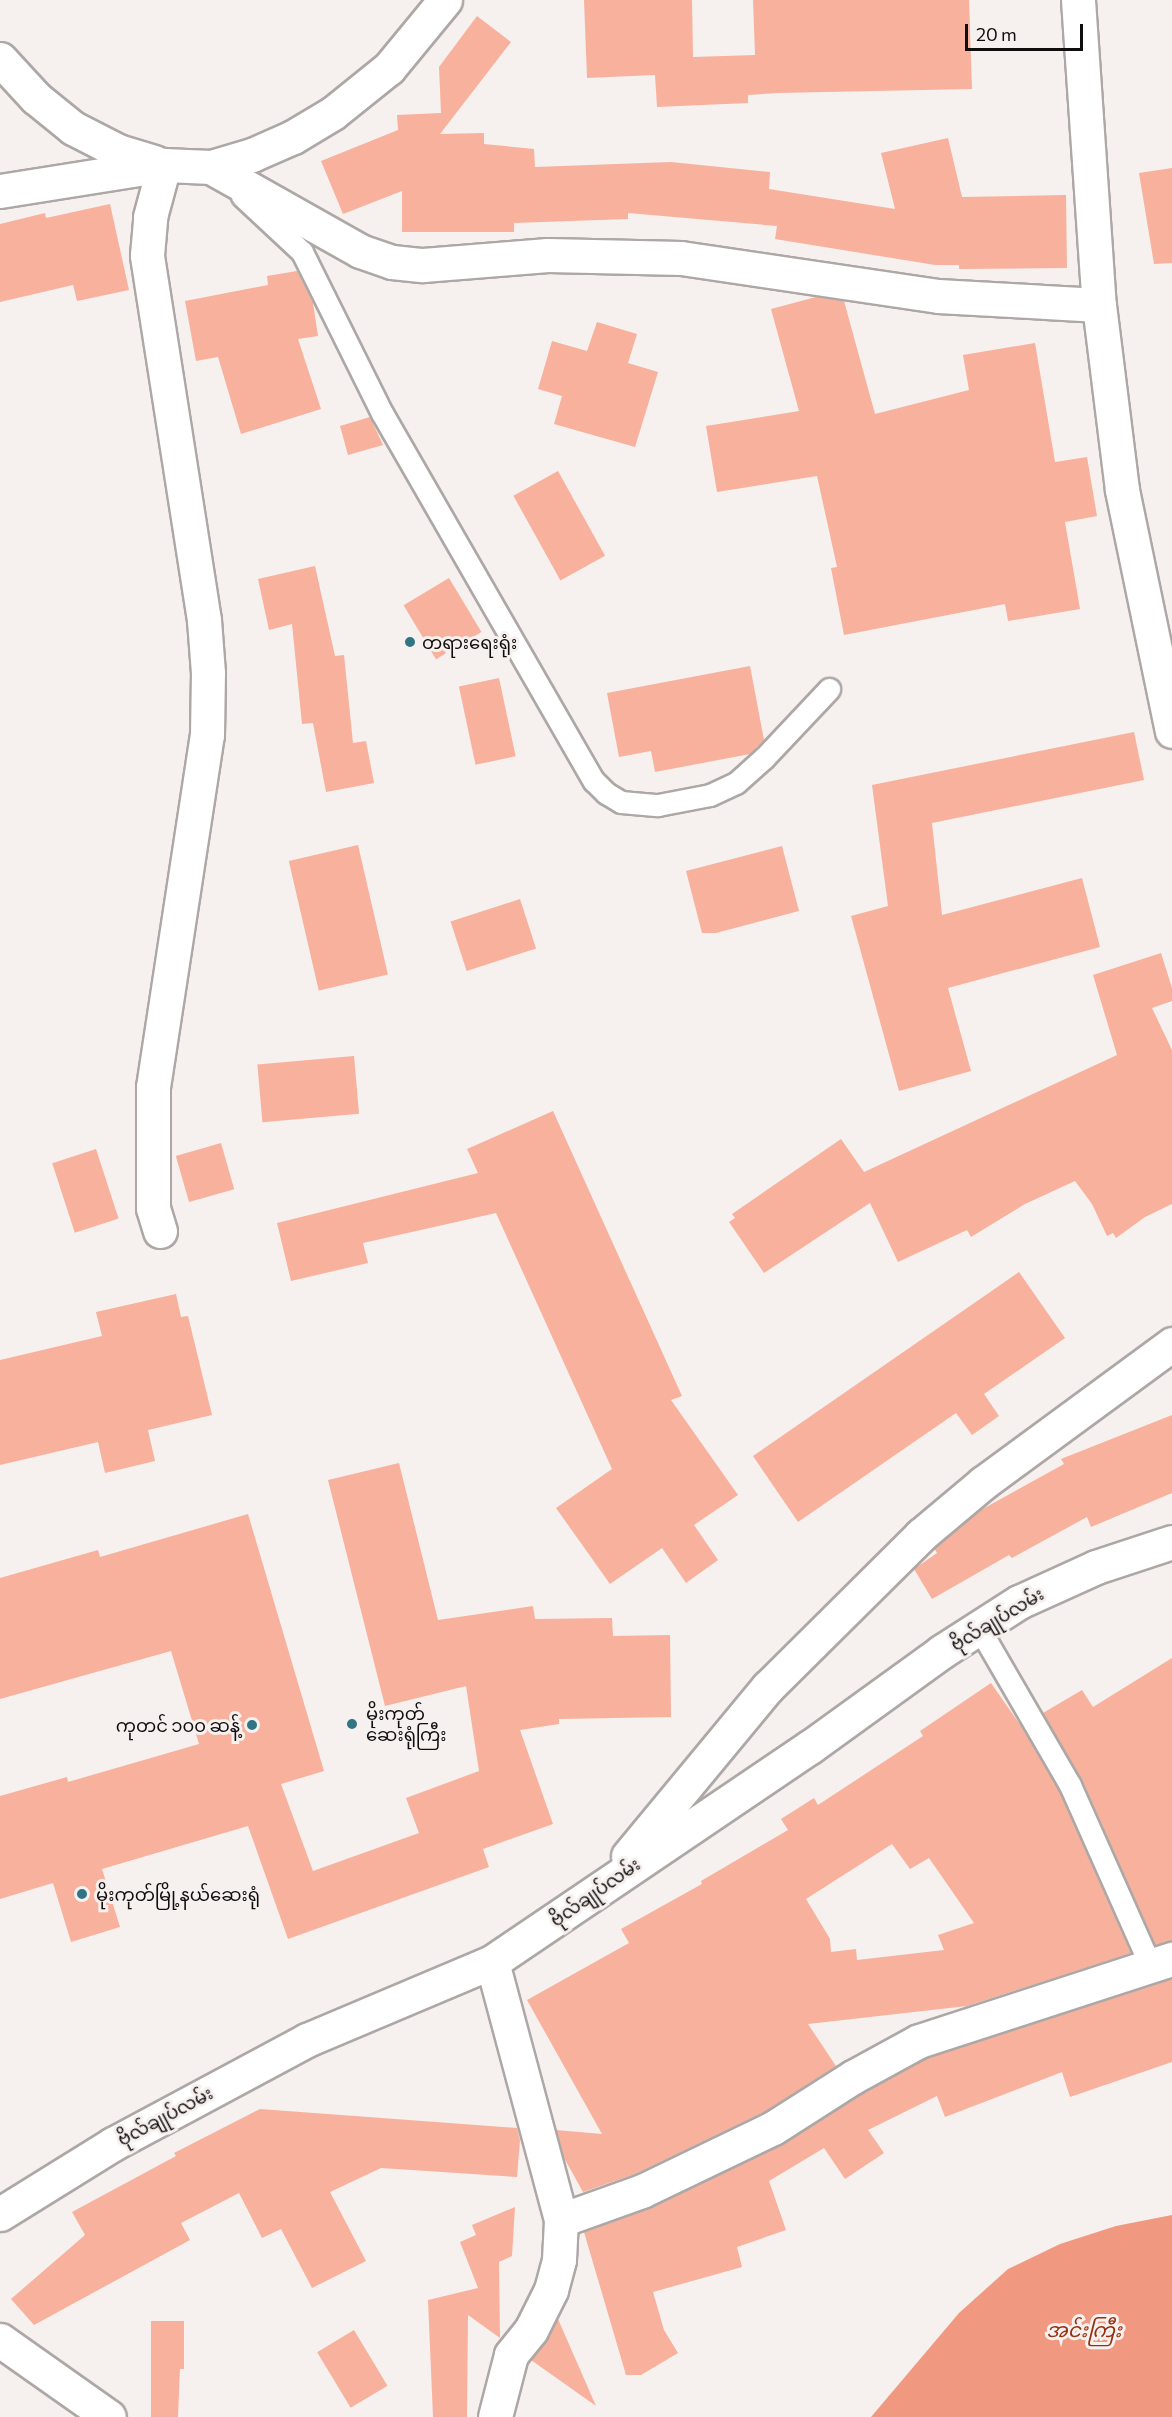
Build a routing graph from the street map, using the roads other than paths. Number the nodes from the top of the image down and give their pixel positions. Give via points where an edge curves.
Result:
1 (445, 0) edge
2 (1078, 0) edge
3 (0, 59) edge
4 (164, 165) junction
5 (211, 166) junction
6 (0, 191) edge
7 (1099, 305) junction
8 (829, 689) dead end
9 (1172, 731) edge
10 (160, 1231) dead end
11 (1172, 1344) edge
12 (1172, 1542) edge
13 (979, 1628) junction
14 (604, 1885) junction
15 (492, 1962) junction
16 (1162, 1963) edge
17 (0, 2214) edge
18 (561, 2220) junction
19 (0, 2340) edge
20 (109, 2417) edge
21 (495, 2417) edge

1 - 5 street via 390,68 333,113 252,155
2 - 7 street
3 - 4 street via 36,98 73,128 118,151
4 - 5 street
4 - 6 street
4 - 10 street via 150,216 147,255 204,620 208,673 207,735 153,1087 153,1208
5 - 7 street via 360,251 392,262 423,264 548,255 681,258 938,296
5 - 8 lane via 302,252 382,412 594,782 606,793 621,802 658,804 710,795 736,783
7 - 9 street via 1122,490
11 - 14 street via 983,1483 921,1535 768,1686
12 - 13 street, ဗိုလ်‌ချုပ်‌လမ်း via 1096,1567 1019,1602
13 - 14 street, ဗိုလ်‌ချုပ်‌လမ်း
13 - 16 lane via 1070,1785
14 - 15 street, ဗိုလ်‌ချုပ်‌လမ်း
15 - 17 street, ဗိုလ်‌ချုပ်‌လမ်း via 307,2040 113,2144
15 - 18 street
16 - 18 street via 919,2041 773,2128 642,2191
18 - 21 street via 559,2260 551,2290 531,2330 511,2355
19 - 20 street

